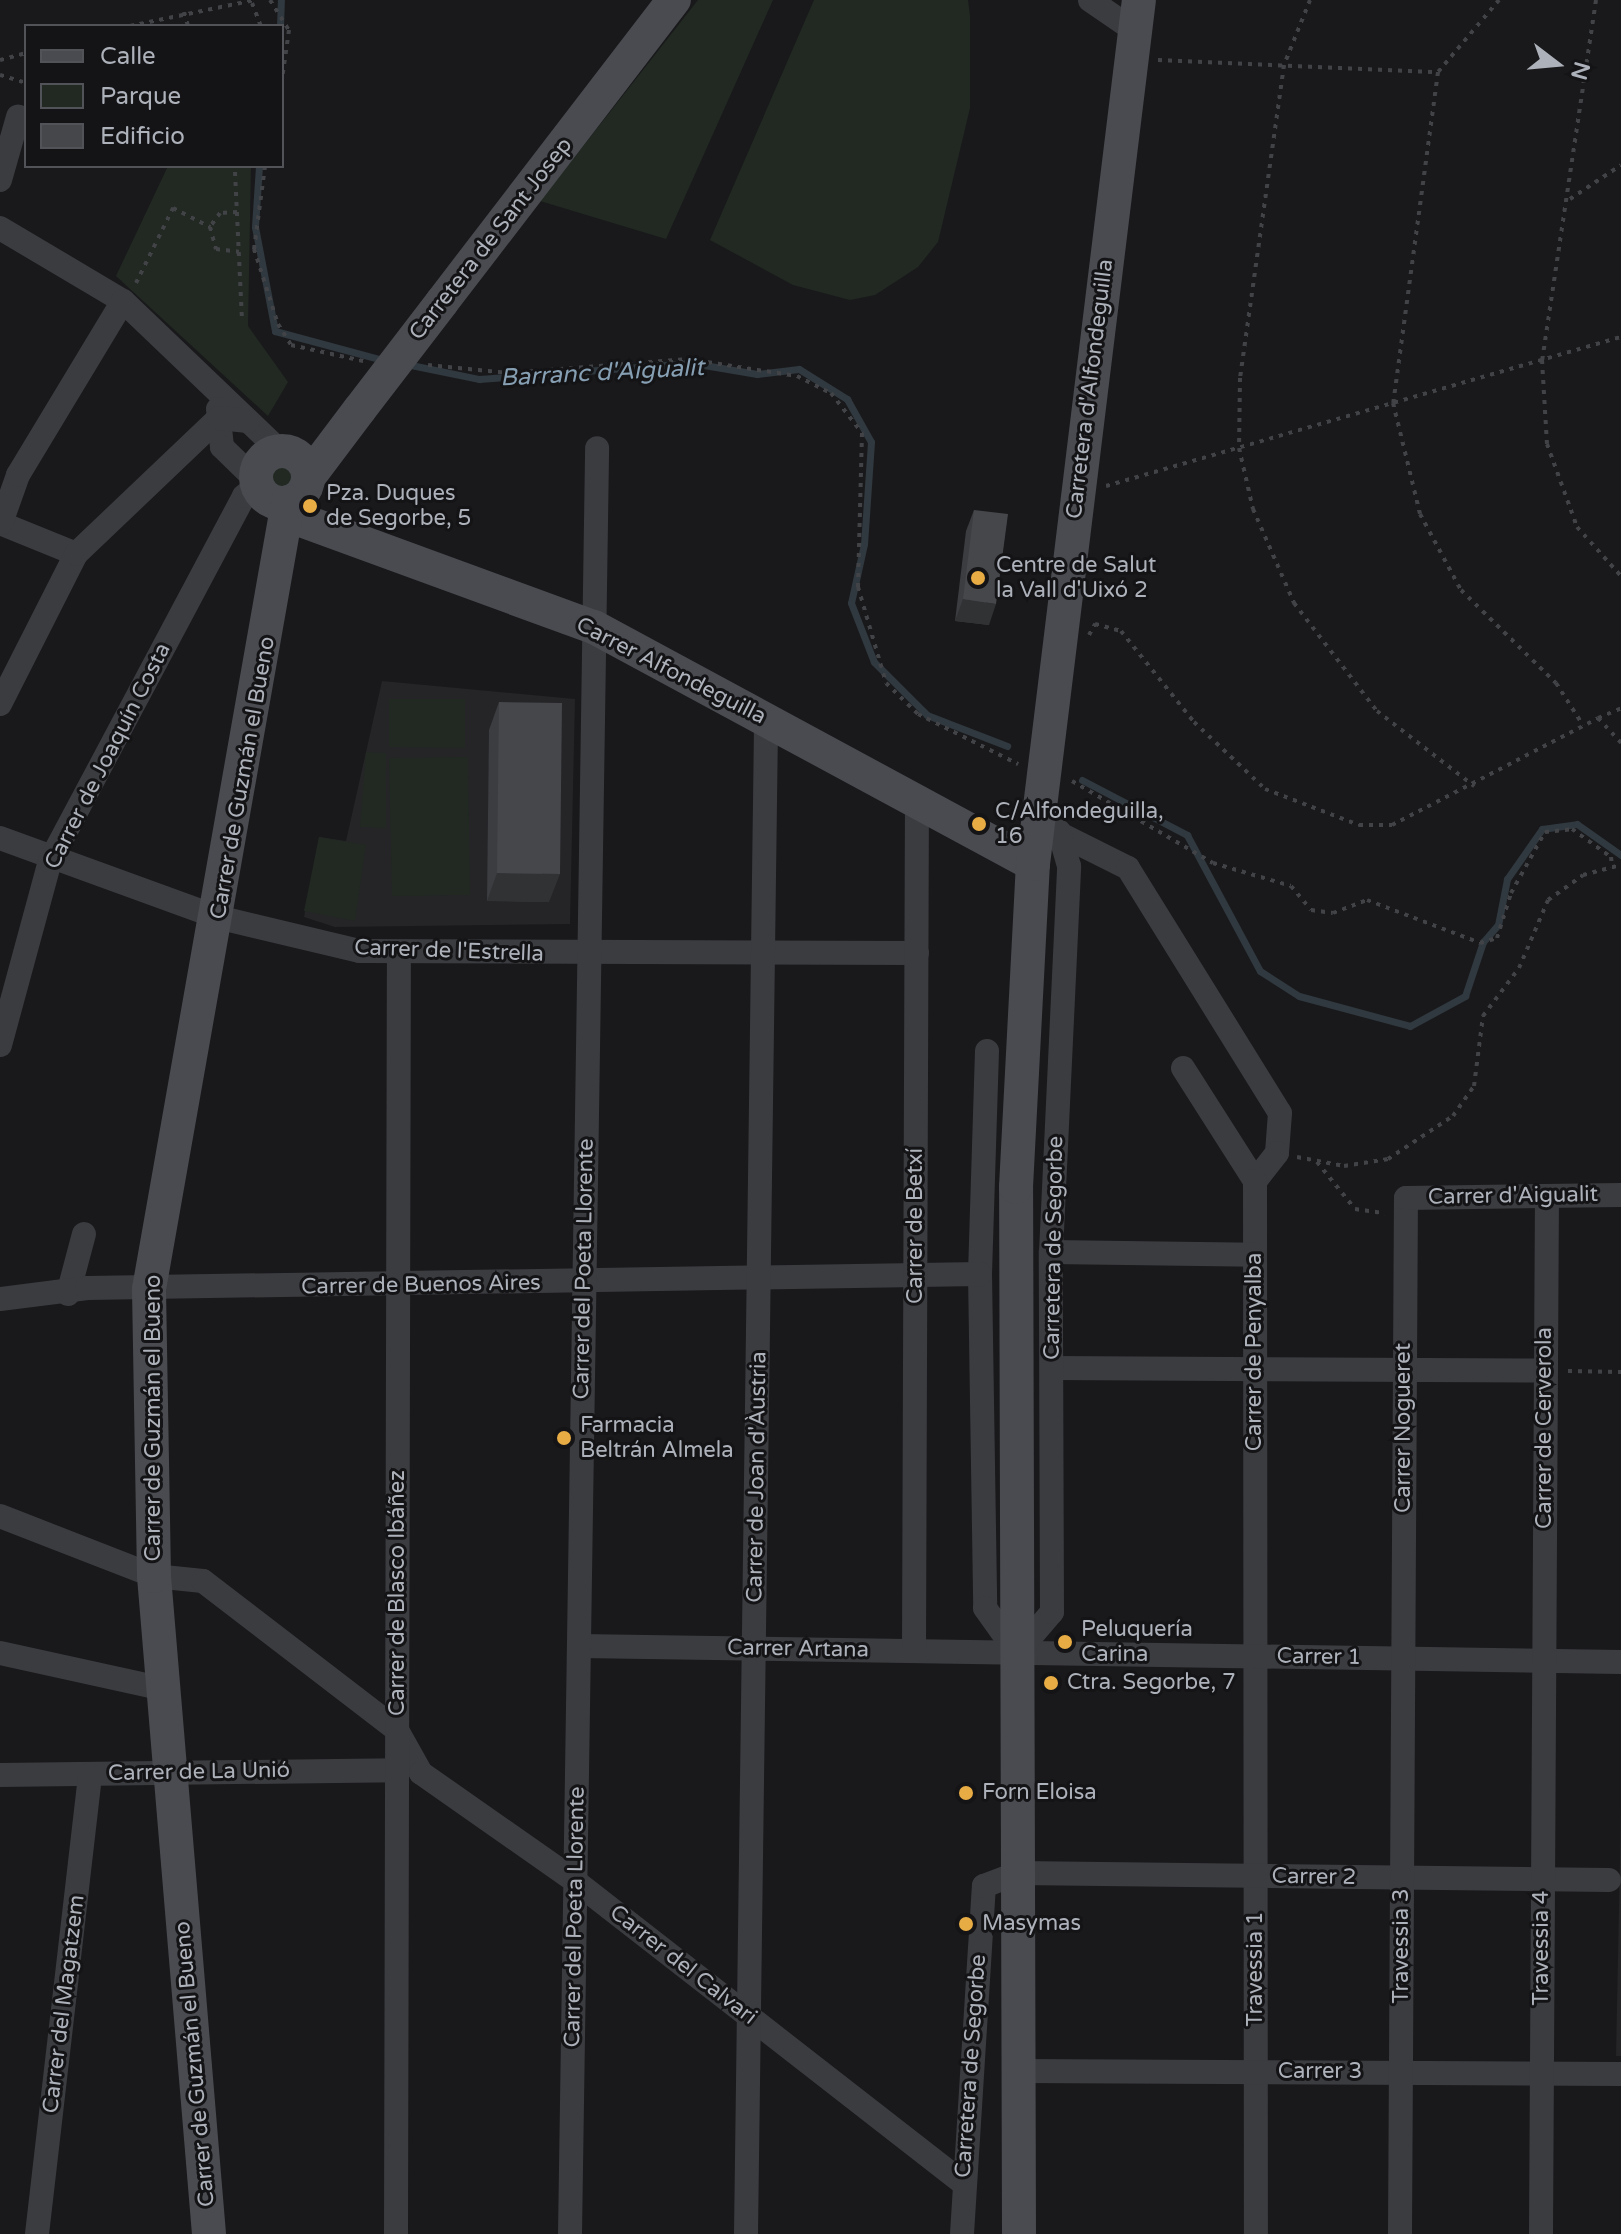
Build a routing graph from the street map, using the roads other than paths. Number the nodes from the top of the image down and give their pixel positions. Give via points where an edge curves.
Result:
1 (674, 0) edge
2 (1090, 0) edge
3 (1135, 30) edge
4 (18, 117) dead end
5 (0, 180) edge
6 (0, 228) edge
7 (123, 301) junction
8 (216, 390) junction
9 (219, 418) junction
10 (248, 421) junction
11 (597, 448) dead end
12 (280, 451) junction
13 (257, 483) junction
14 (295, 499) junction
15 (0, 523) edge
16 (76, 554) junction
17 (594, 627) junction
18 (0, 704) edge
19 (766, 720) junction
20 (917, 801) junction
21 (1048, 829) junction
22 (0, 838) edge
23 (50, 861) junction
24 (1033, 864) junction
25 (217, 917) junction
26 (399, 953) junction
27 (917, 953) junction
28 (589, 955) junction
29 (763, 956) junction
30 (0, 1045) edge
31 (987, 1051) dead end
32 (1183, 1068) dead end
33 (1255, 1181) junction
34 (1621, 1195) edge
35 (1547, 1196) junction
36 (1405, 1204) joint
37 (84, 1234) dead end
38 (1051, 1252) junction
39 (1255, 1255) junction
40 (980, 1274) junction
41 (915, 1275) junction
42 (761, 1278) junction
43 (584, 1282) junction
44 (398, 1285) junction
45 (0, 1289) edge
46 (149, 1289) junction
47 (68, 1294) junction
48 (0, 1299) edge
49 (1052, 1368) junction
50 (1255, 1370) junction
51 (1405, 1371) junction
52 (1546, 1371) junction
53 (0, 1516) edge
54 (154, 1576) junction
55 (579, 1646) junction
56 (753, 1648) junction
57 (914, 1651) junction
58 (0, 1653) edge
59 (1017, 1653) junction
60 (1256, 1657) junction
61 (1403, 1659) junction
62 (1544, 1661) junction
63 (1621, 1662) edge
64 (164, 1689) junction
65 (397, 1730) junction
66 (398, 1770) junction
67 (171, 1773) junction
68 (90, 1774) junction
69 (0, 1775) edge
70 (1018, 1873) junction
71 (1256, 1876) junction
72 (1402, 1877) junction
73 (1543, 1879) junction
74 (1609, 1880) dead end
75 (575, 1881) junction
76 (748, 2016) junction
77 (1018, 2071) junction
78 (1256, 2072) junction
79 (1401, 2073) junction
80 (1554, 2073) junction
81 (1621, 2074) edge
82 (962, 2182) junction
83 (37, 2234) edge
84 (209, 2234) edge
85 (396, 2234) edge
86 (570, 2234) edge
87 (746, 2234) edge
88 (962, 2234) edge
89 (1019, 2234) edge
90 (1256, 2234) edge
91 (1400, 2234) edge
92 (1541, 2234) edge

1 - 14 street, Carretera de Sant Josep, bridge
2 - 3 street
3 - 21 street, Carretera d'Alfondeguilla via 1077,495
4 - 5 street
6 - 7 street
7 - 8 street
7 - 15 street via 18,475
8 - 9 street
8 - 10 street
9 - 10 street
9 - 13 street via 222,447
9 - 16 street
10 - 12 street
11 - 17 street, Carrer del Poeta Llorente
12 - 13 street via 265,458
12 - 14 street via 300,458
13 - 14 street via 266,497
13 - 23 street, Carrer de Joaquín Costa via 244,496
14 - 17 street, Carrer Alfondeguilla
14 - 25 street, Carrer de Guzmán el Bueno
15 - 16 street
16 - 18 street
17 - 19 street, Carrer Alfondeguilla
17 - 28 street, Carrer del Poeta Llorente
19 - 20 street, Carrer Alfondeguilla
19 - 29 street, Carrer de Joan d'Àustria
20 - 24 street, Carrer Alfondeguilla
20 - 27 street, Carrer de Betxí
21 - 24 street, Carretera de Segorbe
21 - 33 street via 1128,868 1280,1113 1277,1153
21 - 38 street, Carretera de Segorbe via 1069,866
22 - 23 street, Carrer de l'Estrella
23 - 25 street, Carrer de l'Estrella
23 - 30 street, Carrer de Joaquín Costa
24 - 59 street, Carretera de Segorbe via 1016,1187
25 - 26 street, Carrer de l'Estrella via 360,951
25 - 46 street, Carrer de Guzmán el Bueno
26 - 28 street, Carrer de l'Estrella
26 - 44 street, Carrer de Blasco Ibáñez
27 - 29 street, Carrer de l'Estrella
27 - 41 street, Carrer de Betxí
28 - 29 street, Carrer de l'Estrella
28 - 43 street, Carrer del Poeta Llorente
29 - 42 street, Carrer de Joan d'Àustria
31 - 40 street
32 - 33 street
33 - 39 street, Carrer de Penyalba
34 - 35 street, Carrer d'Aigualit
35 - 36 street, Carrer d'Aigualit
35 - 52 street, Carrer de Cerverola
36 - 51 street, Carrer Nogueret
37 - 47 street
38 - 39 street
38 - 49 street, Carretera de Segorbe
39 - 50 street, Carrer de Penyalba
40 - 41 street, Carrer de Buenos Aires
40 - 59 street via 985,1608
41 - 42 street, Carrer de Buenos Aires
41 - 57 street, Carrer de Betxí
42 - 43 street, Carrer de Buenos Aires
42 - 56 street, Carrer de Joan d'Àustria
43 - 44 street, Carrer de Buenos Aires
43 - 55 street, Carrer del Poeta Llorente
44 - 46 street, Carrer de Buenos Aires
44 - 65 street, Carrer de Blasco Ibáñez
45 - 47 street
46 - 47 street, Carrer de Buenos Aires
46 - 54 street, Carrer de Guzmán el Bueno
47 - 48 street
49 - 50 street
49 - 59 street, Carretera de Segorbe via 1052,1612
50 - 51 street
50 - 60 street, Carrer de Penyalba
51 - 52 street
51 - 61 street, Carrer Nogueret
52 - 62 street, Carrer de Cerverola
53 - 54 street, Carrer del Calvari
54 - 64 street, Carrer de Guzmán el Bueno
54 - 65 street, Carrer del Calvari via 203,1581
55 - 56 street, Carrer Artana
55 - 75 street, Carrer del Poeta Llorente
56 - 57 street, Carrer Artana
56 - 76 street, Carrer de Joan d'Àustria
57 - 59 street, Carrer Artana
58 - 64 street
59 - 60 street, Carrer 1
59 - 70 street, Carretera de Segorbe
60 - 61 street, Carrer 1
60 - 71 street, Travessia 1
61 - 62 street, Carrer 1
61 - 72 street, Travessia 3
62 - 63 street, Carrer 1
62 - 73 street, Travessia 4
64 - 67 street, Carrer de Guzmán el Bueno
65 - 66 street, Carrer de Blasco Ibáñez
65 - 75 street, Carrer del Calvari via 421,1773
66 - 67 street, Carrer de La Unió
66 - 85 street, Carrer de Blasco Ibáñez
67 - 68 street, Carrer de La Unió
67 - 84 street, Carrer de Guzmán el Bueno
68 - 69 street, Carrer de La Unió
68 - 83 street, Carrer del Magatzem
70 - 71 street, Carrer 2
70 - 77 street, Carretera de Segorbe
70 - 82 street, Carretera de Segorbe via 984,1886
71 - 72 street, Carrer 2
71 - 78 street, Travessia 1
72 - 73 street, Carrer 2
72 - 79 street, Travessia 3
73 - 74 street, Carrer 2
73 - 80 street, Travessia 4
75 - 76 street, Carrer del Calvari
75 - 86 street, Carrer del Poeta Llorente
76 - 82 street, Carrer del Calvari
76 - 87 street, Carrer de Joan d'Àustria
77 - 78 street, Carrer 3
77 - 89 street, Carretera de Segorbe
78 - 79 street, Carrer 3
78 - 90 street, Travessia 1
79 - 80 street, Carrer 3
79 - 91 street, Travessia 3
80 - 81 street, Carrer 3
80 - 92 street, Travessia 4
82 - 88 street, Carretera de Segorbe

